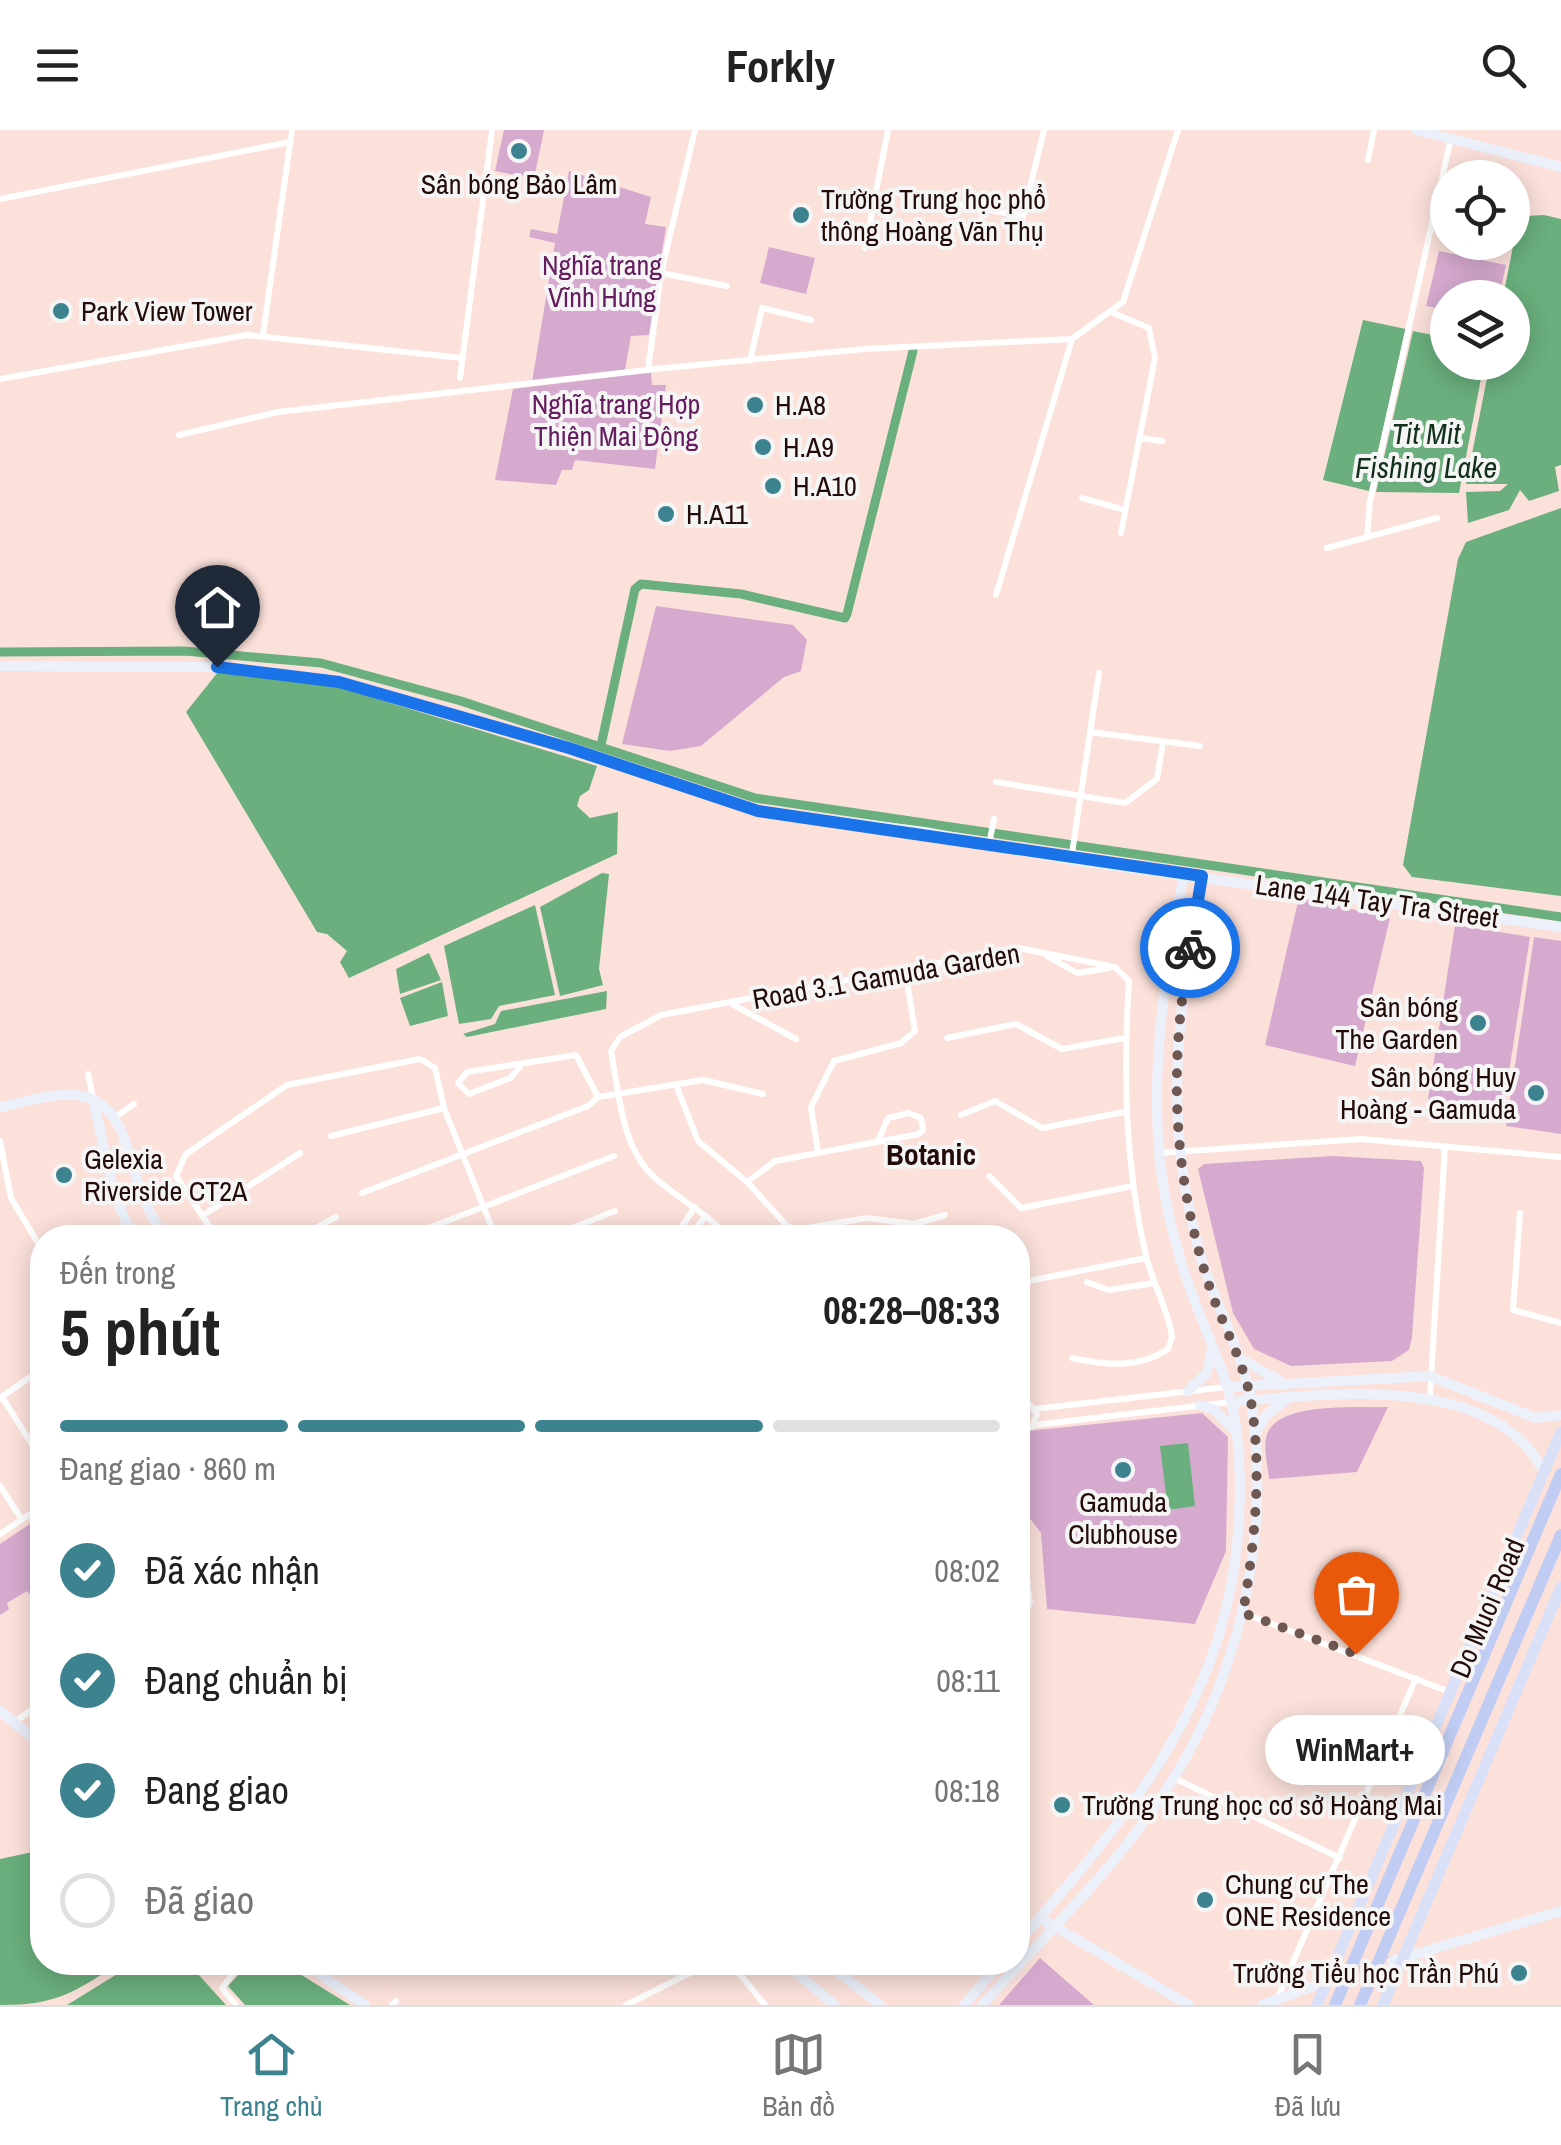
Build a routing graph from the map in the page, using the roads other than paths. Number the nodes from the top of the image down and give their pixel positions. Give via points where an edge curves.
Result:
1 (292, 130) edge
2 (492, 130) edge
3 (694, 130) edge
4 (888, 130) edge
5 (1044, 130) edge
6 (1178, 130) edge
7 (1374, 130) edge
8 (1422, 131) edge
9 (1452, 138) junction
10 (290, 142) junction
11 (1368, 160) dead end
12 (1561, 166) edge
13 (0, 200) edge
14 (958, 204) dead end
15 (865, 248) dead end
16 (660, 273) junction
17 (727, 286) dead end
18 (1113, 313) junction
19 (811, 320) dead end
20 (263, 334) junction
21 (1072, 339) junction
22 (462, 358) junction
23 (750, 361) junction
24 (648, 370) junction
25 (0, 378) edge
26 (460, 378) dead end
27 (179, 435) dead end
28 (1139, 438) junction
29 (1162, 441) dead end
30 (1082, 498) dead end
31 (1125, 510) junction
32 (1436, 518) dead end
33 (1121, 533) dead end
34 (1368, 536) junction
35 (1327, 548) dead end
36 (996, 595) dead end
37 (0, 666) edge
38 (1099, 674) dead end
39 (1090, 732) junction
40 (1162, 742) junction
41 (1200, 746) dead end
42 (996, 782) dead end
43 (1081, 796) junction
44 (994, 822) dead end
45 (990, 841) junction
46 (1071, 855) junction
47 (1193, 874) junction
48 (1181, 893) junction
49 (1199, 895) junction
50 (1561, 927) edge
51 (1042, 952) junction
52 (1114, 967) junction
53 (905, 969) junction
54 (730, 1003) junction
55 (947, 1038) dead end
56 (1125, 1038) junction
57 (796, 1039) dead end
58 (520, 1067) junction
59 (88, 1074) dead end
60 (676, 1086) junction
61 (763, 1094) dead end
62 (620, 1096) junction
63 (598, 1097) junction
64 (93, 1098) junction
65 (134, 1104) dead end
66 (0, 1107) edge
67 (444, 1108) junction
68 (1124, 1112) junction
69 (960, 1114) dead end
70 (115, 1117) junction
71 (331, 1136) dead end
72 (0, 1141) edge
73 (878, 1141) junction
74 (1445, 1146) junction
75 (1177, 1150) junction
76 (818, 1152) junction
77 (1159, 1152) junction
78 (300, 1153) dead end
79 (463, 1156) junction
80 (614, 1156) dead end
81 (1561, 1157) edge
82 (989, 1176) dead end
83 (748, 1182) junction
84 (1132, 1186) junction
85 (362, 1193) dead end
86 (11, 1198) junction
87 (0, 1200) edge
88 (483, 1206) junction
89 (695, 1207) junction
90 (615, 1211) dead end
91 (1520, 1214) dead end
92 (946, 1215) dead end
93 (202, 1216) junction
94 (706, 1216) junction
95 (336, 1217) dead end
96 (128, 1225) edge
97 (158, 1225) edge
98 (208, 1225) edge
99 (321, 1225) edge
100 (436, 1225) edge
101 (491, 1225) edge
102 (580, 1225) edge
103 (683, 1225) edge
104 (698, 1225) edge
105 (716, 1225) edge
106 (790, 1225) edge
107 (821, 1225) edge
108 (30, 1230) edge
109 (1146, 1258) junction
110 (1030, 1281) edge
111 (1087, 1282) dead end
112 (1154, 1284) junction
113 (1561, 1323) edge
114 (1212, 1346) junction
115 (1237, 1356) junction
116 (1072, 1358) dead end
117 (1430, 1376) junction
118 (30, 1377) edge
119 (1285, 1382) junction
120 (1247, 1385) junction
121 (1228, 1387) junction
122 (1188, 1392) junction
123 (1430, 1396) junction
124 (1, 1397) edge
125 (1288, 1399) junction
126 (1251, 1400) junction
127 (1232, 1402) junction
128 (1200, 1406) junction
129 (1030, 1408) edge
130 (1034, 1409) junction
131 (1561, 1415) edge
132 (1034, 1425) junction
133 (1030, 1426) edge
134 (1561, 1432) edge
135 (1237, 1435) junction
136 (1254, 1436) junction
137 (30, 1440) edge
138 (1544, 1472) junction
139 (1561, 1474) edge
140 (0, 1486) edge
141 (30, 1514) edge
142 (22, 1520) junction
143 (0, 1534) edge
144 (1561, 1535) edge
145 (1561, 1587) edge
146 (1229, 1608) junction
147 (1243, 1613) junction
148 (1416, 1678) junction
149 (1451, 1692) junction
150 (0, 1711) edge
151 (30, 1711) edge
152 (15, 1722) junction
153 (30, 1734) edge
154 (1174, 1778) junction
155 (1124, 1819) junction
156 (1136, 1829) junction
157 (1340, 1858) junction
158 (1561, 1911) edge
159 (1040, 1918) junction
160 (1052, 1927) junction
161 (1030, 1929) edge
162 (1030, 1952) edge
163 (1407, 1956) junction
164 (1392, 1960) tunnel mouth
165 (232, 1975) edge
166 (321, 1975) edge
167 (686, 1975) edge
168 (741, 1975) edge
169 (799, 1975) edge
170 (842, 1975) edge
171 (990, 1975) edge
172 (1009, 1975) edge
173 (1333, 1978) junction
174 (1276, 2003) edge
175 (236, 2005) edge
176 (365, 2005) edge
177 (626, 2005) edge
178 (765, 2005) edge
179 (835, 2005) edge
180 (880, 2005) edge
181 (964, 2005) edge
182 (982, 2005) edge
183 (1189, 2005) edge
184 (1262, 2005) edge
185 (1318, 2005) edge
186 (1335, 2005) edge
187 (1360, 2005) edge
188 (1383, 2005) edge

1 - 10 street
2 - 22 street
3 - 16 street
4 - 15 street
5 - 14 street via 1023,216
6 - 18 street via 1124,302
7 - 11 street
8 - 9 street
9 - 12 street
9 - 34 street via 1370,501
10 - 13 street
10 - 20 street
16 - 17 street
16 - 24 street
18 - 21 street
18 - 28 street via 1151,331 1154,358
19 - 23 street via 762,308
20 - 22 street
20 - 25 street
21 - 23 street
21 - 36 street
22 - 26 street
23 - 24 street
24 - 27 street via 278,412
28 - 29 street
28 - 31 street
30 - 31 street
31 - 33 street
32 - 34 street
34 - 35 street
37 - 45 street, Lane 144 Tay Tra Street via 217,667 339,682 758,811
38 - 39 street
39 - 40 street
39 - 43 street
40 - 41 street
40 - 43 street via 1157,778 1126,802
42 - 43 street
43 - 46 street
44 - 45 street
45 - 46 street, Lane 144 Tay Tra Street
46 - 47 street, Lane 144 Tay Tra Street
47 - 48 street
47 - 49 street
47 - 50 street, Lane 144 Tay Tra Street
48 - 49 street
48 - 77 street via 1155,1060
49 - 75 street via 1178,1022
51 - 52 street, Road 3.1 Gamuda Garden
51 - 52 street, Road 3.1 Gamuda Garden via 1077,973
51 - 53 street, Road 3.1 Gamuda Garden via 1018,948
52 - 56 street via 1129,982
53 - 54 street, Road 3.1 Gamuda Garden
53 - 76 street via 915,1031 908,1040 834,1061 811,1106
54 - 57 street, Road 3.1 Gamuda Garden
54 - 62 street, Road 3.1 Gamuda Garden via 646,1020 620,1038 611,1051
55 - 56 street via 1010,1024 1062,1049
56 - 68 street
58 - 58 street via 467,1072 458,1083 475,1092
58 - 63 street via 576,1055
59 - 64 street
60 - 61 street via 714,1080
60 - 62 street
60 - 83 street via 698,1140
62 - 63 street
62 - 89 street, Road 3.1 Gamuda Garden via 646,1168
63 - 79 street
64 - 66 street via 64,1094
64 - 70 street
64 - 96 street
65 - 70 street
67 - 71 street
67 - 79 street
67 - 93 street via 435,1068 420,1059 288,1084 180,1160 176,1176
68 - 69 street via 1042,1128 995,1101
68 - 84 street
70 - 97 street
72 - 86 street
73 - 73 street via 919,1134 924,1124 909,1113 888,1118
73 - 76 street
74 - 75 street via 1361,1138
74 - 81 street
74 - 117 street
75 - 77 street
75 - 115 street via 1208,1282
76 - 83 street via 775,1161
77 - 114 street via 1179,1251
78 - 93 street
79 - 85 street
79 - 88 street
80 - 88 street
82 - 84 street via 1021,1208
83 - 106 street
84 - 109 street
86 - 87 street
86 - 108 street
88 - 100 street
88 - 101 street
89 - 94 street, Road 3.1 Gamuda Garden
89 - 103 street
90 - 102 street
91 - 113 street via 1513,1310
92 - 107 street via 914,1224 867,1218
93 - 98 street
94 - 104 street
94 - 105 street, Road 3.1 Gamuda Garden
95 - 99 street
109 - 110 street
109 - 112 street
111 - 112 street via 1117,1290
112 - 116 street via 1170,1329 1168,1349 1111,1365
114 - 121 street
114 - 122 street via 1206,1373
115 - 119 street
115 - 120 street
117 - 119 street
117 - 123 street
117 - 131 street via 1536,1418
118 - 124 street
119 - 120 street
120 - 121 street
120 - 126 street
121 - 122 street
121 - 127 street
122 - 130 street
123 - 125 street
123 - 138 street via 1515,1432
124 - 137 street
125 - 126 street
125 - 136 street via 1266,1415
126 - 127 street
126 - 136 street
127 - 128 street
127 - 135 street
128 - 132 street
128 - 135 street via 1220,1414
129 - 130 street
130 - 132 street
132 - 133 street
134 - 138 main road, Do Muoi Road
135 - 146 street via 1238,1540
136 - 147 street via 1252,1556
138 - 149 main road, Do Muoi Road
139 - 186 highway
140 - 142 street
141 - 142 street
142 - 143 street
144 - 187 highway
145 - 163 main road
146 - 147 street
146 - 155 street via 1188,1716
147 - 148 street
147 - 154 street via 1231,1655
148 - 149 street
148 - 157 street
149 - 173 main road, Do Muoi Road
150 - 152 street
151 - 152 street
152 - 153 street
154 - 156 street
154 - 157 street
155 - 156 street
155 - 159 street
156 - 160 street
157 - 174 street
158 - 163 street
159 - 160 street
159 - 161 street
160 - 162 street
160 - 183 street
163 - 164 street
163 - 188 main road
165 - 175 street via 222,1988
166 - 176 street
167 - 177 street
168 - 178 street
169 - 179 street
170 - 180 street
171 - 181 street
172 - 182 street
173 - 174 street
173 - 185 main road, Do Muoi Road
174 - 184 street

